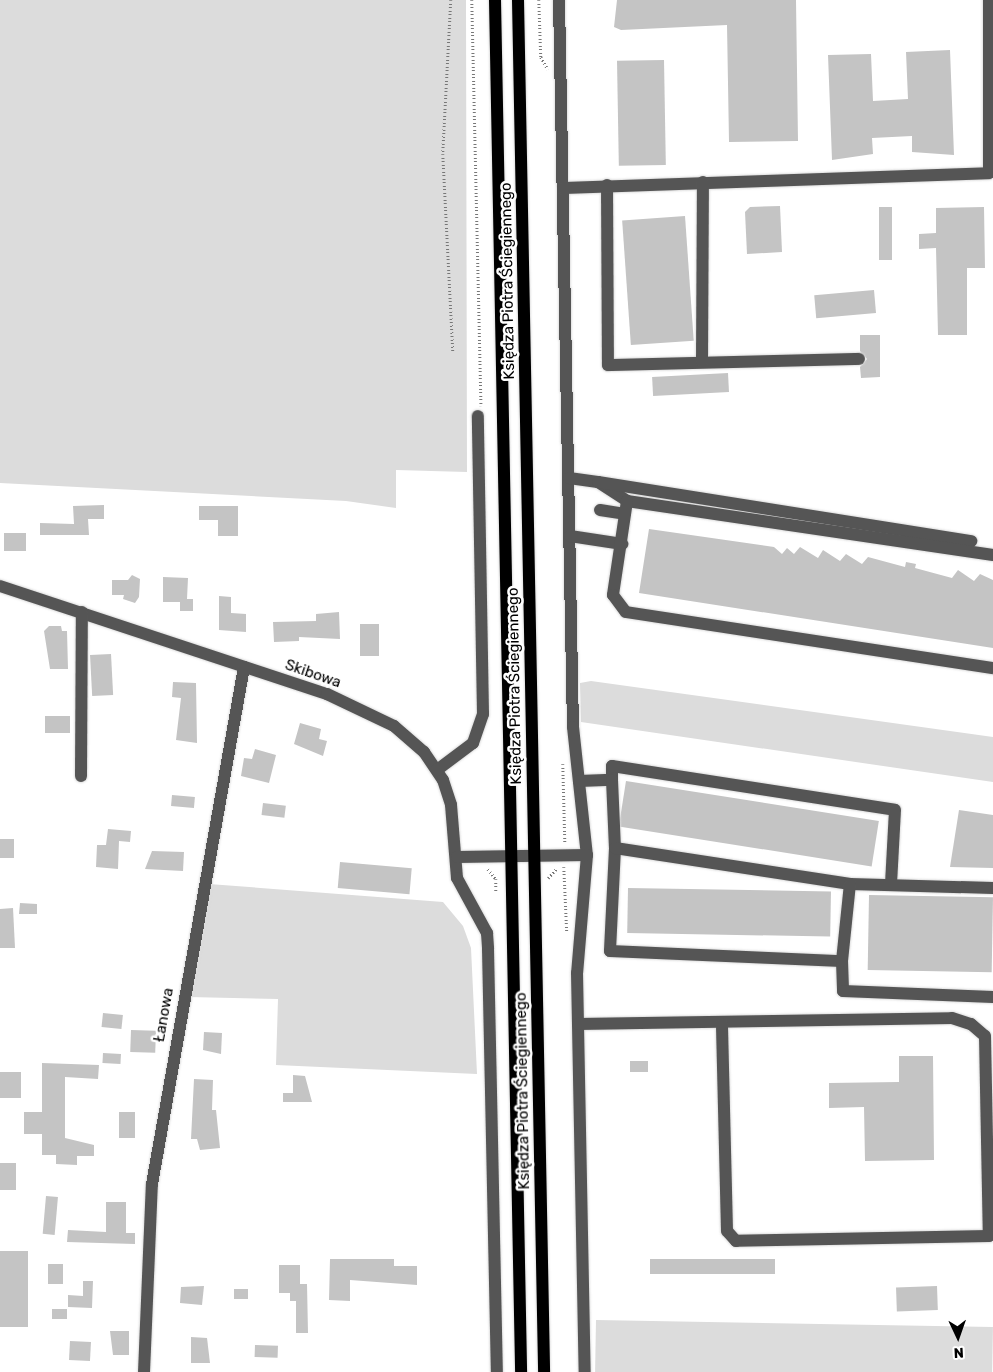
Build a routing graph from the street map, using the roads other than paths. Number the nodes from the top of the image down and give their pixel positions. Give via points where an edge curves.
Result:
1 (495, 0) edge
2 (518, 0) edge
3 (559, 0) edge
4 (989, 0) edge
5 (703, 182) junction
6 (607, 185) junction
7 (563, 188) junction
8 (859, 359) dead end
9 (702, 362) junction
10 (478, 416) road end
11 (569, 478) junction
12 (598, 482) junction
13 (627, 501) junction
14 (600, 510) dead end
15 (625, 514) junction
16 (570, 536) junction
17 (971, 541) dead end
18 (622, 544) junction
19 (993, 555) edge
20 (0, 586) edge
21 (82, 612) junction
22 (244, 668) junction
23 (993, 668) edge
24 (437, 770) junction
25 (81, 776) dead end
26 (612, 780) junction
27 (579, 781) junction
28 (615, 848) junction
29 (587, 855) junction
30 (511, 856) junction
31 (535, 856) junction
32 (457, 857) junction
33 (850, 884) junction
34 (891, 885) junction
35 (993, 888) edge
36 (842, 961) junction
37 (993, 997) edge
38 (578, 1024) junction
39 (722, 1024) junction
40 (144, 1372) edge
41 (497, 1372) edge
42 (521, 1372) edge
43 (544, 1372) edge
44 (585, 1372) edge

1 - 30 main road, Księdza Piotra Ściegiennego
2 - 31 main road, Księdza Piotra Ściegiennego
3 - 7 street
4 - 5 street via 988,173
5 - 6 street
5 - 9 street
6 - 7 street
6 - 9 street via 608,365
7 - 11 street
8 - 9 street
10 - 24 street via 483,714 473,743
11 - 12 street
11 - 16 street
12 - 13 street
12 - 17 street
13 - 15 street
13 - 19 street
14 - 15 street
15 - 18 street
16 - 18 street
16 - 27 street via 573,727
18 - 23 street via 613,595 626,612
20 - 21 street, Skibowa
21 - 22 street, Skibowa
21 - 25 street
22 - 24 street, Skibowa via 327,694 394,726 412,740
22 - 40 street, Łanowa via 152,1184
24 - 32 street, Skibowa via 452,806
26 - 27 street
26 - 28 street
26 - 34 street via 612,766 895,810
27 - 29 street
28 - 33 street
28 - 36 street via 610,951
29 - 31 street
29 - 38 street via 577,973
30 - 31 street
30 - 32 street
30 - 42 main road, Księdza Piotra Ściegiennego
31 - 43 main road, Księdza Piotra Ściegiennego
32 - 41 street, Skibowa via 459,887 487,932
33 - 34 street
33 - 36 street
34 - 35 street
36 - 37 street via 842,991
38 - 39 street
38 - 44 street
39 - 39 street via 952,1018 971,1024 986,1036 989,1236 736,1241 727,1231

